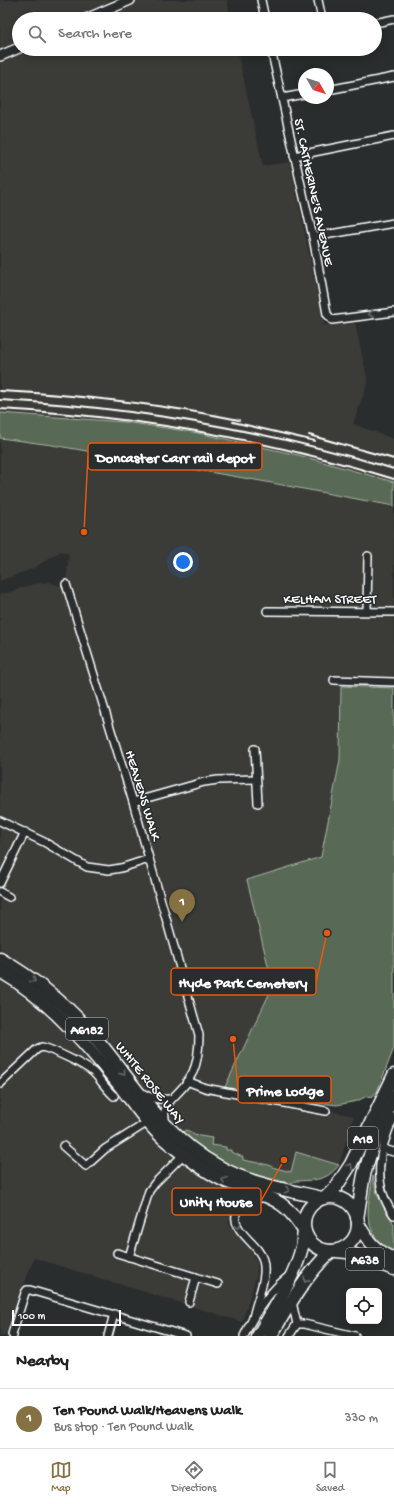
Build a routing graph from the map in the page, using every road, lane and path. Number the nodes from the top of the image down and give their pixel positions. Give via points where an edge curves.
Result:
1 (130, 0) edge
2 (261, 0) edge
3 (318, 0) edge
4 (102, 12) edge
5 (264, 12) edge
6 (321, 12) edge
7 (394, 19) edge
8 (382, 22) edge
9 (12, 51) edge
10 (0, 56) edge
11 (273, 56) edge
12 (394, 77) edge
13 (334, 89) edge
14 (298, 95) edge
15 (282, 98) junction
16 (394, 136) edge
17 (294, 156) junction
18 (394, 223) edge
19 (313, 237) junction
20 (394, 312) edge
21 (368, 556) dead end
22 (66, 584) dead end
23 (267, 611) dead end
24 (366, 611) junction
25 (394, 612) edge
26 (334, 680) dead end
27 (394, 682) edge
28 (255, 749) dead end
29 (256, 779) junction
30 (133, 802) junction
31 (258, 803) dead end
32 (0, 821) edge
33 (25, 832) junction
34 (149, 859) junction
35 (0, 883) edge
36 (0, 892) edge
37 (10, 897) dead end
38 (0, 959) edge
39 (0, 971) edge
40 (394, 1075) edge
41 (187, 1081) junction
42 (0, 1084) edge
43 (137, 1090) junction
44 (114, 1096) dead end
45 (394, 1097) edge
46 (170, 1099) junction
47 (326, 1111) dead end
48 (394, 1117) edge
49 (148, 1122) junction
50 (167, 1128) junction
51 (63, 1146) dead end
52 (383, 1149) junction
53 (394, 1152) edge
54 (183, 1154) junction
55 (268, 1197) junction
56 (324, 1197) junction
57 (394, 1215) edge
58 (358, 1221) junction
59 (304, 1230) junction
60 (334, 1251) junction
61 (117, 1253) dead end
62 (129, 1256) junction
63 (394, 1259) edge
64 (394, 1269) edge
65 (293, 1272) junction
66 (263, 1276) junction
67 (196, 1277) junction
68 (218, 1284) dead end
69 (276, 1286) junction
70 (189, 1302) dead end
71 (292, 1302) junction
72 (114, 1314) junction
73 (253, 1318) junction
74 (297, 1324) junction
75 (13, 1336) edge
76 (108, 1336) edge
77 (186, 1336) edge
78 (244, 1336) edge
79 (258, 1336) edge
80 (271, 1336) edge
81 (289, 1336) edge
82 (355, 1336) edge

1 - 4 street
2 - 5 street
3 - 6 street
7 - 8 street
9 - 10 street
11 - 15 street, ST. CATHERINE'S AVENUE
12 - 13 street
14 - 15 street
15 - 17 street, ST. CATHERINE'S AVENUE
16 - 17 street
17 - 19 street, ST. CATHERINE'S AVENUE
18 - 19 street
20 -> 19 street, ST. CATHERINE'S AVENUE via 332,320 328,317
21 - 24 street
22 - 30 street, HEAVENS WALK
23 - 24 street, KELHAM STREET
24 - 25 street, KELHAM STREET
26 - 27 street
28 - 29 street
29 - 30 street via 204,782
29 - 31 street
30 - 34 street, HEAVENS WALK
32 - 33 street, HEAVENS WALK
33 - 34 street, HEAVENS WALK via 87,866 109,870
33 - 35 street
34 - 41 street via 199,1035 196,1064
36 - 37 street
38 -> 43 highway, WHITE ROSE WAY / A6182 via 32,979 71,1013 99,1042
39 - 49 highway, WHITE ROSE WAY / A6182 via 31,991 66,1022
56 -> 40 highway, A18 via 336,1187 351,1164
41 - 46 street
41 - 47 street via 205,1088
42 - 44 street via 42,1048 87,1068
43 - 46 street via 154,1099
43 - 50 highway, WHITE ROSE WAY / A6182
45 - 58 highway, A18 via 371,1151 364,1176
46 - 50 street via 164,1112
48 - 52 street
49 - 51 street via 104,1149 86,1166
49 - 54 highway, WHITE ROSE WAY / A6182
50 -> 56 highway, WHITE ROSE WAY / A6182 via 218,1166 251,1180
52 - 53 street
52 - 57 street via 379,1168 381,1191
55 -> 54 highway, WHITE ROSE WAY / A6182 via 223,1180
54 - 62 street via 150,1191
55 - 59 highway, WHITE ROSE WAY / A6182 via 282,1204
55 -> 66 street via 245,1200 239,1206 236,1218 240,1231 254,1243 263,1260
56 - 58 highway via 337,1197 346,1201 353,1208
56 - 59 highway via 310,1206 305,1214
58 - 60 highway via 354,1238 346,1246
58 - 63 highway, A638 via 376,1250
59 - 60 highway via 307,1239 313,1245 324,1251
59 - 65 highway via 302,1246
60 - 64 highway, A638 via 347,1252
60 -> 71 highway via 314,1269
61 - 62 street
62 - 67 street
65 - 69 street
65 - 79 highway
66 - 69 street via 267,1283
66 - 73 street
67 - 68 street
67 - 70 street
69 - 73 street
71 - 74 street
71 - 80 highway
72 - 75 street via 27,1290
72 - 76 street
72 - 77 street
73 - 78 street
74 - 81 street
74 - 82 street

